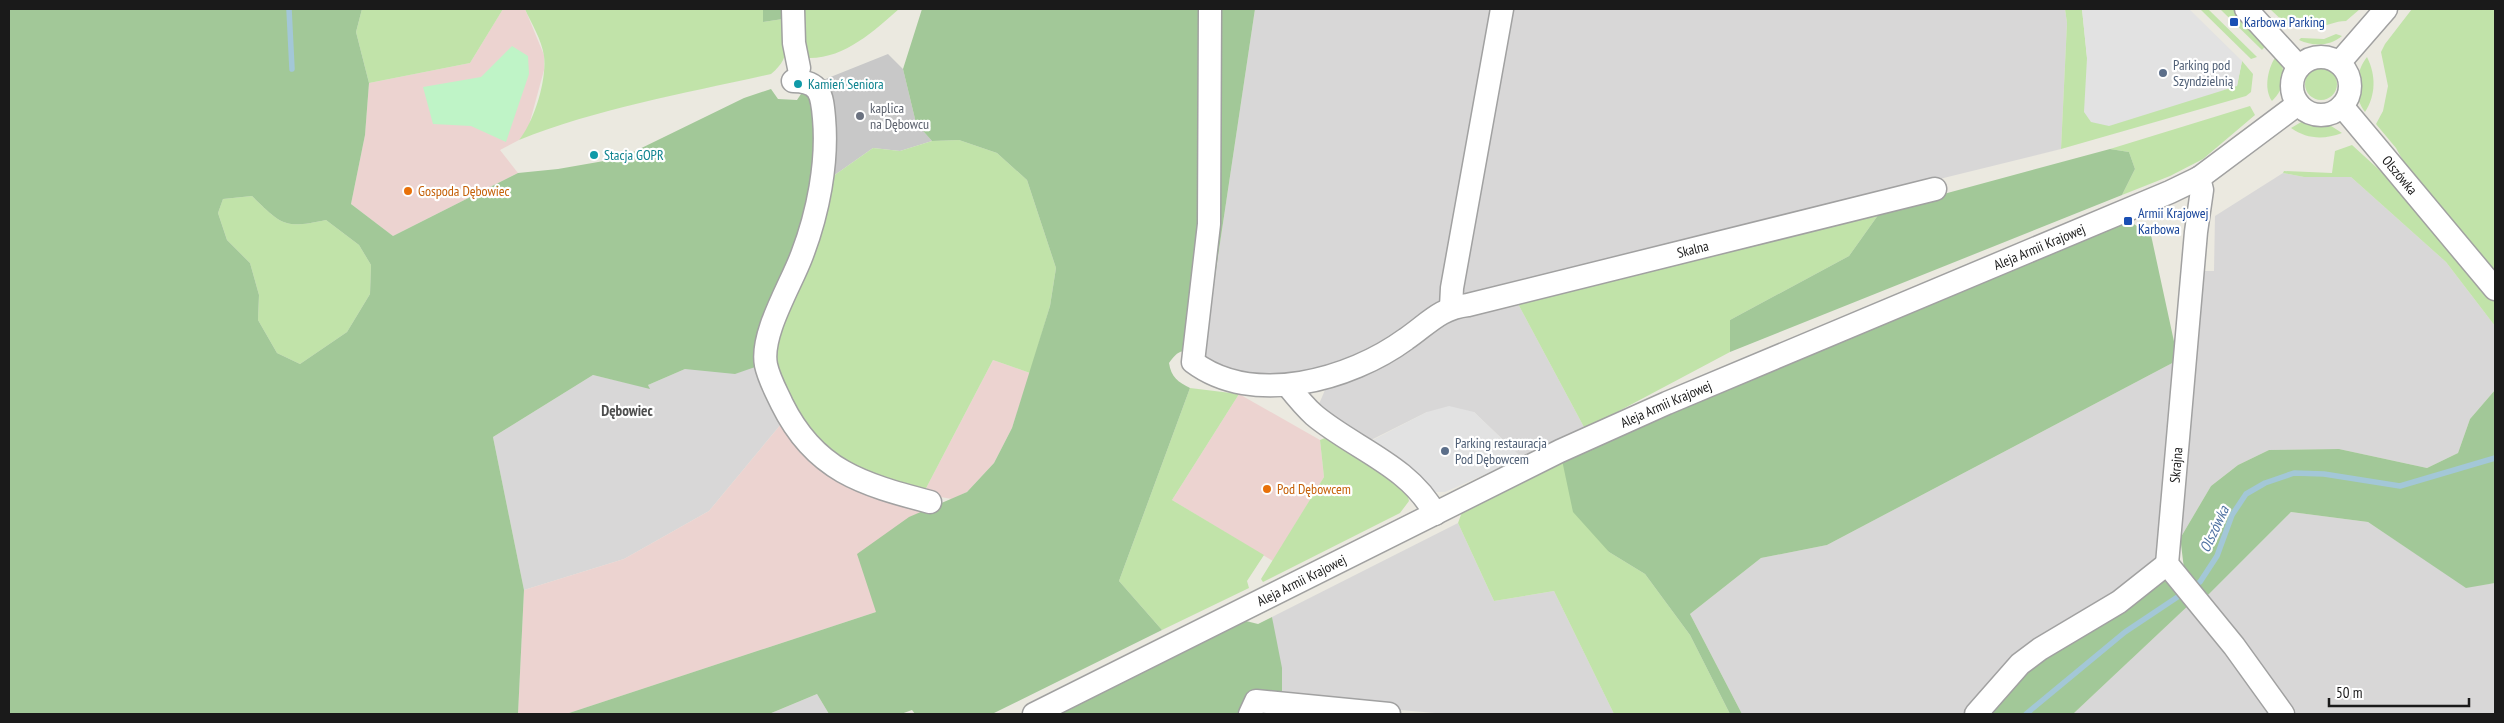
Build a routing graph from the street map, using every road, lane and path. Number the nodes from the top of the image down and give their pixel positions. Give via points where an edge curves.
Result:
1 (792, 9) edge
2 (1210, 9) edge
3 (1502, 9) edge
4 (2246, 9) edge
5 (2386, 9) edge
6 (2340, 63) junction
7 (2298, 66) junction
8 (2298, 104) junction
9 (2342, 106) junction
10 (2199, 178) junction
11 (1936, 189) dead end
12 (2495, 289) edge
13 (1451, 307) junction
14 (1288, 386) junction
15 (930, 502) dead end
16 (1435, 514) junction
17 (2167, 564) junction
18 (1034, 714) edge
19 (1250, 714) edge
20 (1389, 714) edge
21 (1976, 714) edge
22 (2283, 714) edge

1 - 15 street via 796,74 820,92 825,130 824,162 815,215 803,254 773,323 766,346 766,366 792,423 806,444 832,466 871,486
2 - 14 street, Skalna via 1209,224 1193,362 1205,371 1233,380
3 - 13 street
4 - 7 street
5 - 6 street
6 - 7 street via 2318,56
6 - 9 street via 2350,80 2349,94
7 - 8 street via 2292,89
8 - 9 street via 2304,110 2320,115
8 - 10 street, Aleja Armii Krajowej
9 - 12 street, Olszówka
10 - 16 street, Aleja Armii Krajowej via 1651,410 1560,451
10 - 17 street, Skrajna via 2202,190
11 - 13 street, Skalna
13 - 14 street, Skalna via 1406,340 1374,358 1328,378
14 - 16 street via 1315,416 1408,480 1422,493
16 - 18 street, Aleja Armii Krajowej
17 - 21 street via 2119,602 2020,664
17 - 22 street via 2234,646
19 - 20 street via 1256,701

